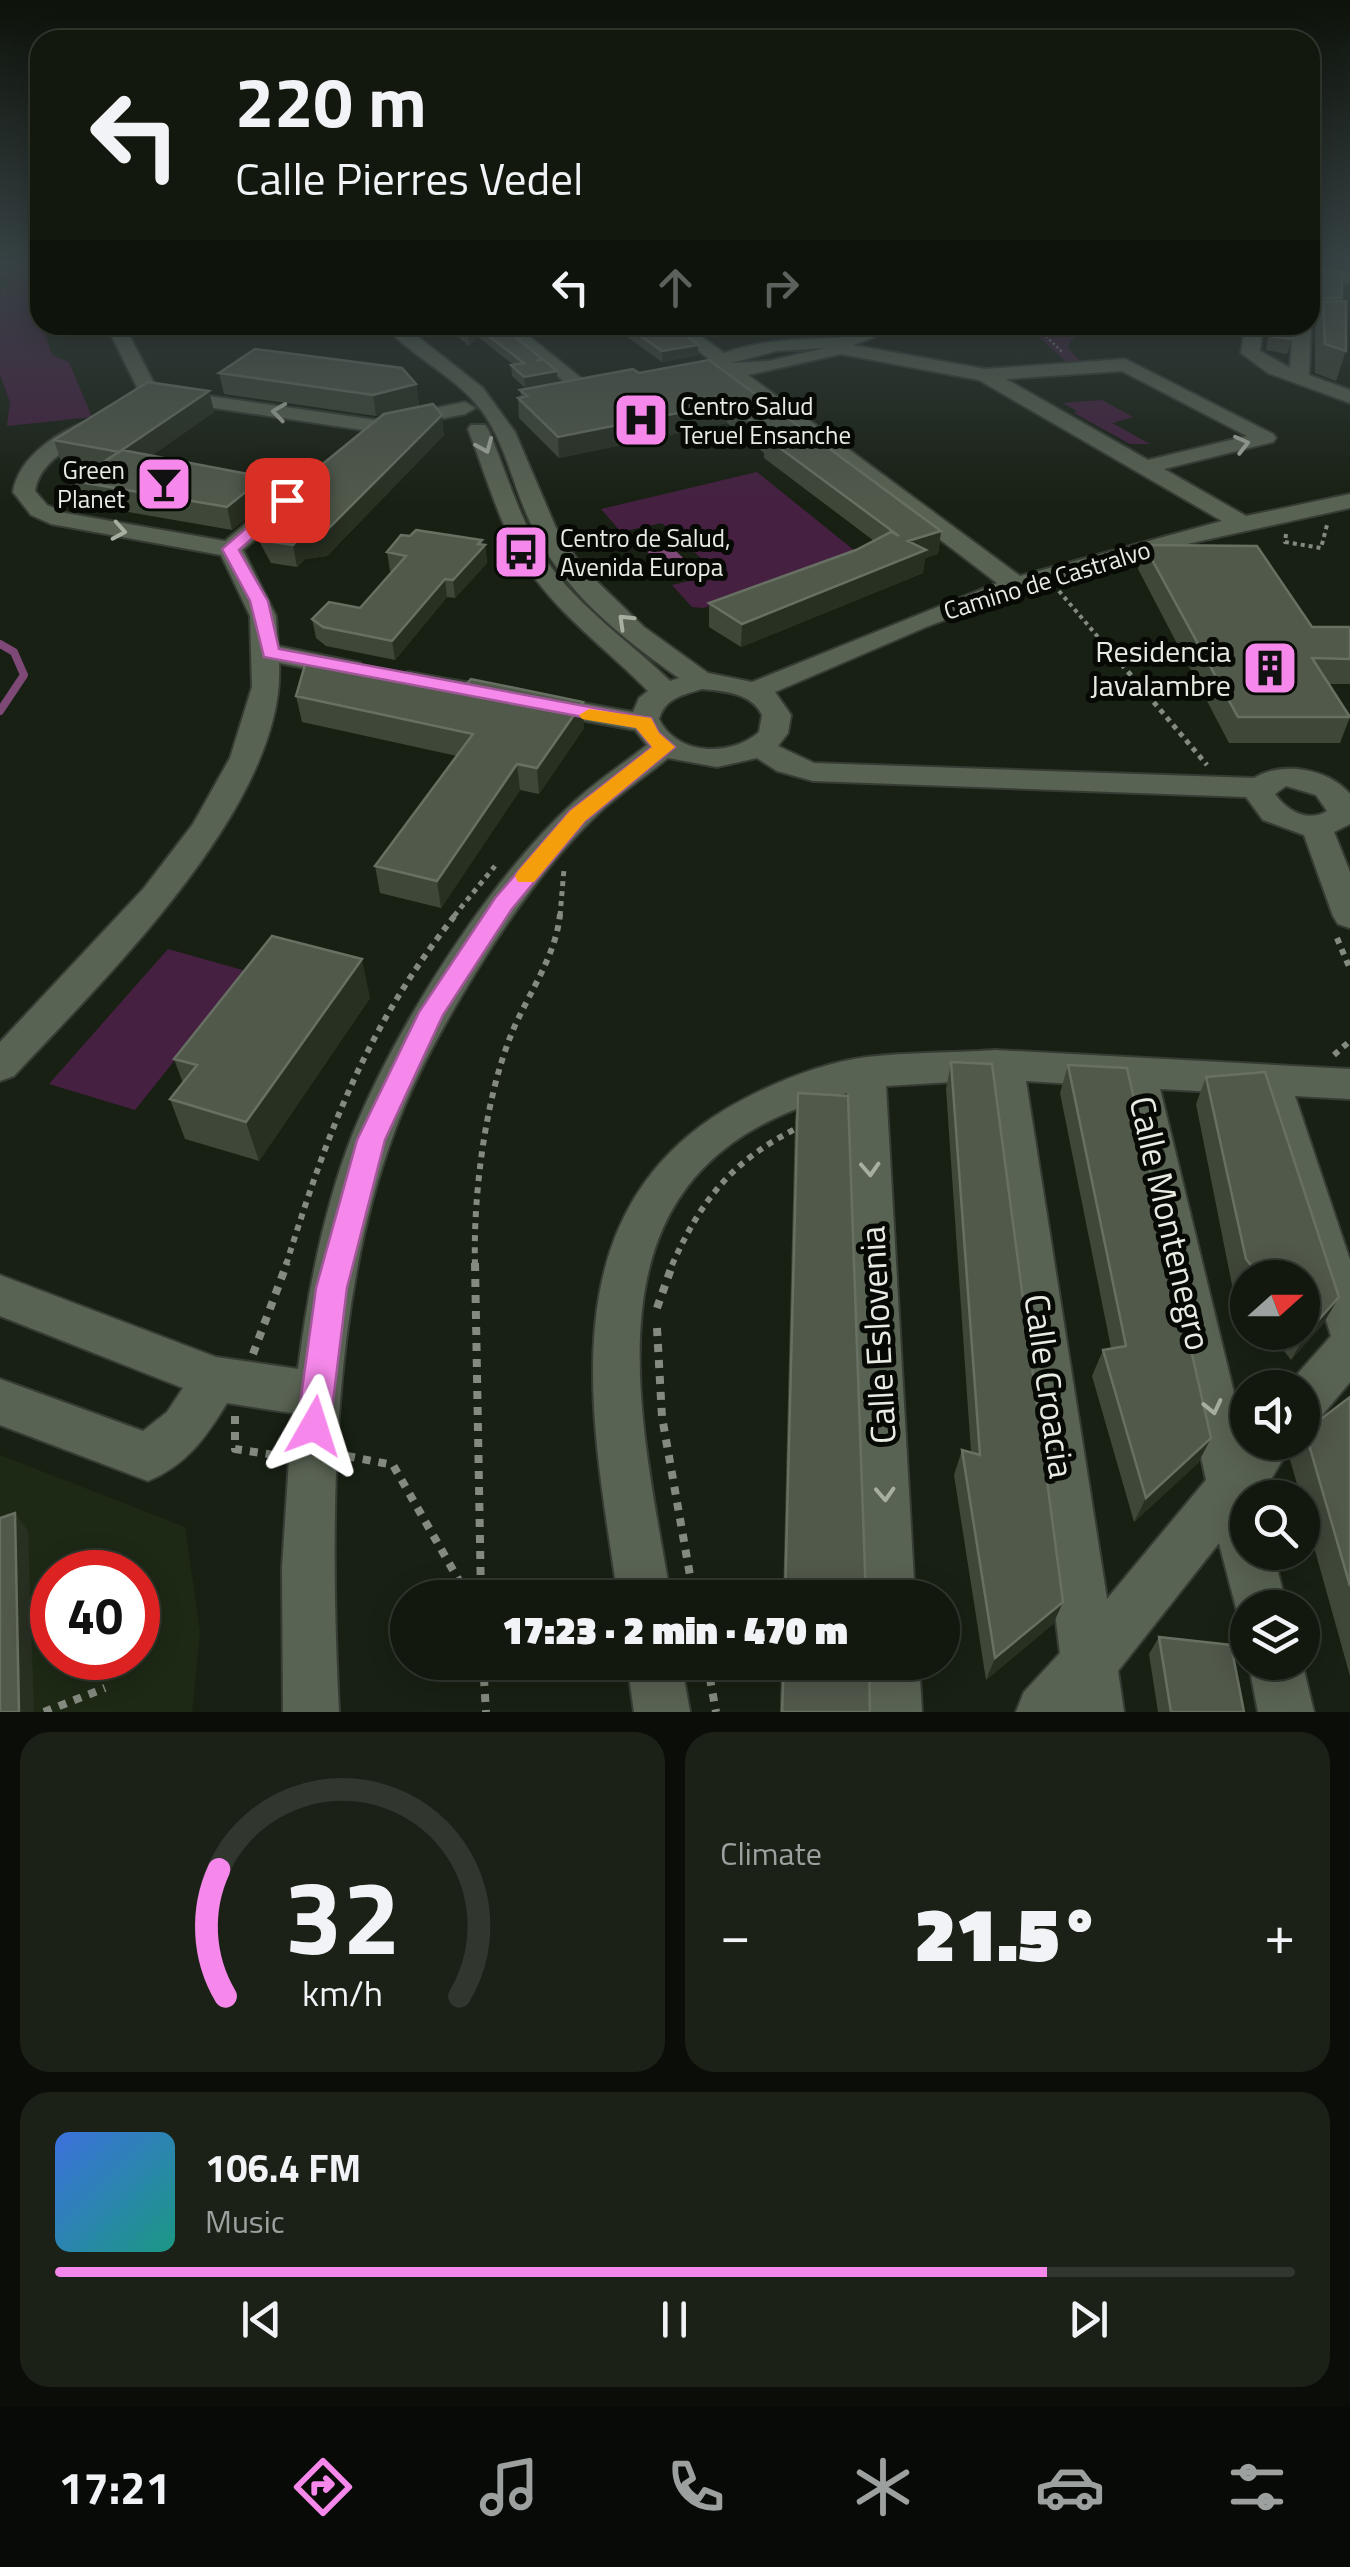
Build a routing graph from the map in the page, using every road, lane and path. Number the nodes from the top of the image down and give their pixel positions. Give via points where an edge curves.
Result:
1 (127, 345) edge
2 (401, 345) edge
3 (418, 345) edge
4 (529, 345) edge
5 (696, 345) edge
6 (788, 345) edge
7 (835, 345) edge
8 (1055, 345) edge
9 (1251, 345) edge
10 (1301, 345) edge
11 (838, 346) junction
12 (717, 364) junction
13 (1078, 368) junction
14 (986, 375) junction
15 (1299, 378) junction
16 (580, 386) edge
17 (1350, 397) edge
18 (486, 404) junction
19 (113, 414) edge
20 (376, 426) junction
21 (346, 451) edge
22 (1147, 467) junction
23 (302, 488) edge
24 (1350, 501) edge
25 (1331, 517) dead end
26 (1241, 523) junction
27 (1278, 528) dead end
28 (230, 549) junction
29 (1016, 585) junction
30 (1068, 586) dead end
31 (1058, 588) junction
32 (1047, 591) dead end
33 (271, 653) junction
34 (701, 682) junction
35 (664, 691) junction
36 (754, 691) junction
37 (654, 735) junction
38 (759, 747) junction
39 (1262, 788) junction
40 (1221, 789) junction
41 (1341, 794) edge
42 (1316, 826) junction
43 (507, 852) dead end
44 (566, 862) dead end
45 (1350, 916) edge
46 (1350, 1041) edge
47 (994, 1065) junction
48 (0, 1066) edge
49 (866, 1072) junction
50 (1338, 1072) edge
51 (1136, 1073) junction
52 (1270, 1080) junction
53 (804, 1125) edge
54 (0, 1295) edge
55 (1350, 1328) edge
56 (1350, 1348) edge
57 (228, 1380) junction
58 (1320, 1382) edge
59 (316, 1394) junction
60 (0, 1402) edge
61 (311, 1454) junction
62 (1253, 1460) edge
63 (1236, 1480) edge
64 (1230, 1482) edge
65 (1230, 1487) edge
66 (457, 1580) edge
67 (481, 1580) edge
68 (641, 1580) edge
69 (691, 1580) edge
70 (888, 1580) edge
71 (308, 1640) junction
72 (484, 1680) edge
73 (657, 1680) edge
74 (710, 1680) edge
75 (893, 1680) edge
76 (1278, 1680) edge
77 (1093, 1687) edge
78 (106, 1688) dead end
79 (44, 1712) edge
80 (298, 1712) edge
81 (311, 1712) edge
82 (486, 1712) edge
83 (662, 1712) edge
84 (716, 1712) edge
85 (894, 1712) edge
86 (1044, 1712) edge
87 (1286, 1712) edge

20 -> 1 street via 142,397
2 - 18 street
3 - 18 street
4 - 16 street
5 - 12 street
6 - 12 street
7 - 11 street
8 - 13 path
9 - 15 street via 1250,353
10 - 15 street
11 - 12 street via 826,354
11 - 14 street
12 - 29 street
13 - 14 street
22 -> 13 street via 1266,438 1124,365
14 - 22 street
15 - 17 street
18 - 20 street
34 -> 18 street via 638,634 563,559
18 -> 35 street via 486,446 539,566
19 -> 28 street via 36,465 24,483 28,500 59,519
20 - 21 street
22 - 26 street
23 - 28 street
24 - 26 street, Camino de Castralvo
25 - 27 path via 1322,548 1285,542 1287,533
26 - 29 street, Camino de Castralvo
28 - 33 street via 259,601
29 - 36 street, Camino de Castralvo
30 - 31 path
31 - 32 path
31 - 40 path
33 - 37 street
33 - 48 street via 258,723 233,790 170,882
34 - 35 street
34 - 36 street
35 - 37 street via 645,711
36 - 38 street via 775,712 777,724
37 - 38 street via 692,756 723,758
37 - 59 street via 503,903 432,1012 371,1140 331,1288
38 - 40 street via 813,772
39 - 40 street
39 - 41 street via 1276,779 1299,778
39 - 42 street via 1269,809 1290,822
41 - 42 street via 1342,815
42 - 45 street
43 - 57 path via 406,985 364,1059 325,1142 264,1332
44 - 67 path via 558,936 510,1038 489,1121 474,1230
46 - 50 path
47 - 49 street
47 - 51 street
47 - 77 street, Calle Croacia via 1008,1084
49 - 68 street via 774,1100 694,1154 657,1199 625,1266 615,1352
49 -> 70 street, Calle Eslovenia
50 - 52 street
51 - 52 street
51 -> 64 street, Calle Montenegro
52 - 55 street
53 - 69 path via 752,1152 718,1184 677,1246 656,1312 662,1416
54 - 57 street
56 - 58 street
57 - 59 street
57 - 60 street via 184,1429 148,1456
57 - 61 path via 235,1449
59 - 61 street
61 - 66 path via 393,1465
61 - 71 street
62 - 63 street
65 - 77 street
71 - 80 street
71 - 81 street
72 - 82 path
73 - 83 street
74 - 84 path
75 - 85 street
76 - 87 street
77 - 86 street
78 - 79 path

